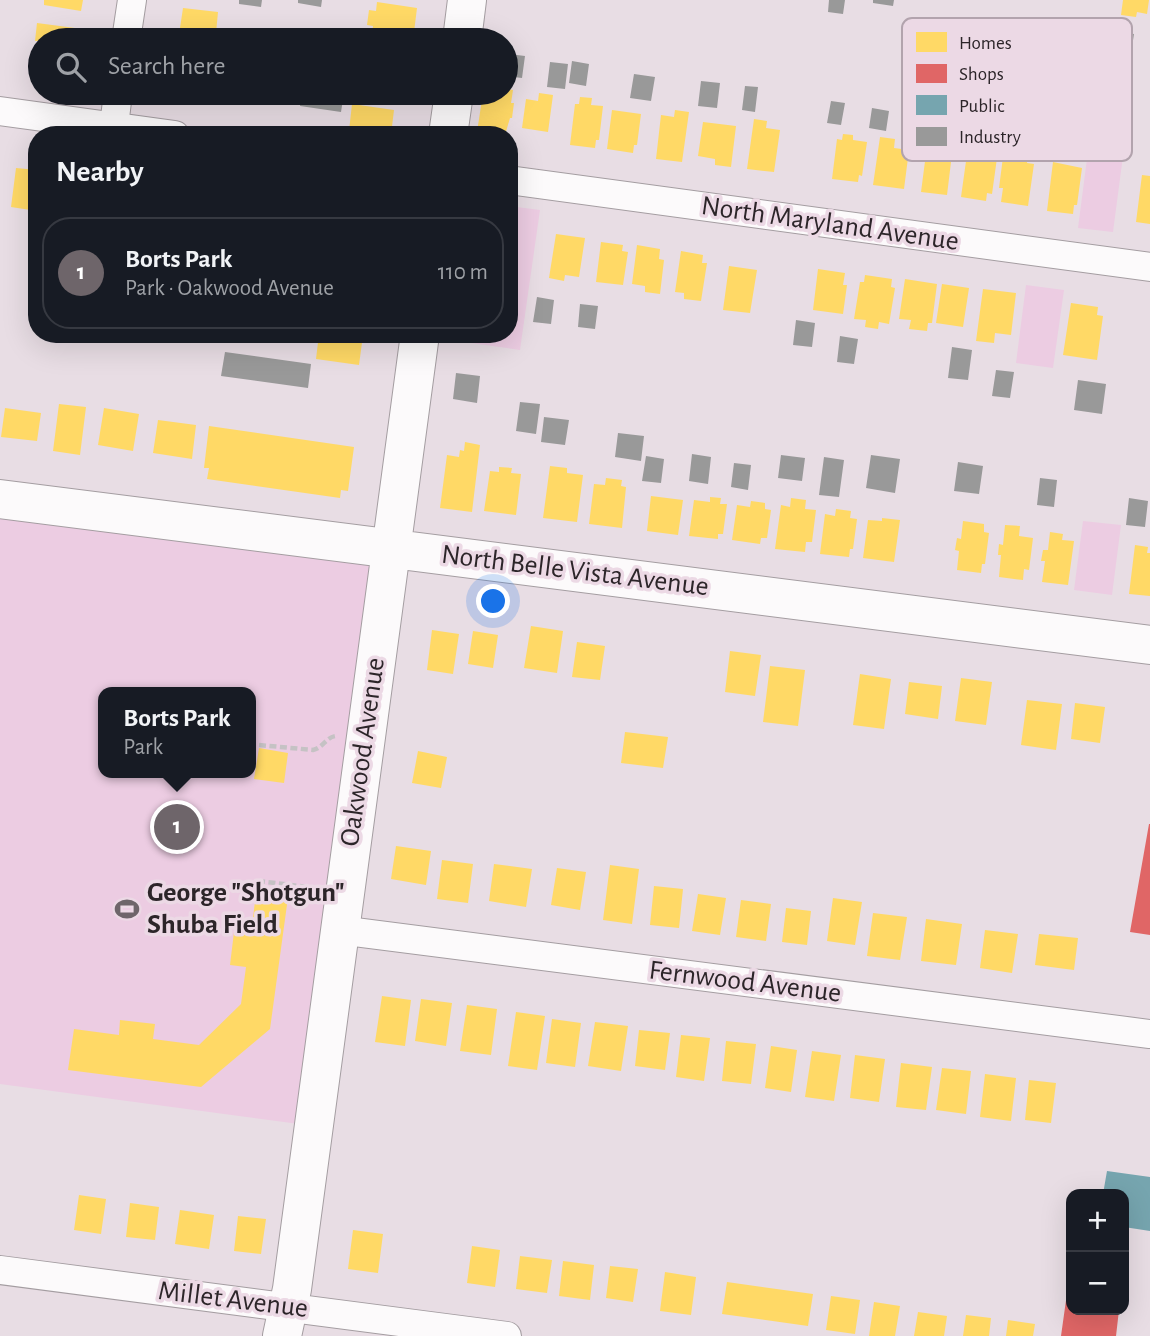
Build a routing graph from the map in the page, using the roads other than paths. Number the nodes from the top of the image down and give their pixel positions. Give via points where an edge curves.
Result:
1 (131, 0) edge
2 (467, 0) edge
3 (128, 28) edge
4 (464, 28) edge
5 (117, 105) edge
6 (452, 105) edge
7 (0, 111) edge
8 (114, 126) joint
9 (449, 126) edge
10 (518, 181) edge
11 (1150, 267) edge
12 (419, 343) edge
13 (0, 499) edge
14 (390, 548) junction
15 (1150, 645) edge
16 (340, 930) junction
17 (1150, 1034) edge
18 (0, 1270) edge
19 (286, 1322) edge
20 (507, 1336) edge

1 - 3 street
2 - 4 street
5 - 8 street
6 - 9 street
7 - 8 street
10 - 11 street, North Maryland Avenue
12 - 14 street, Oakwood Avenue
13 - 14 street, North Belle Vista Avenue
14 - 15 street, North Belle Vista Avenue
14 - 16 street, Oakwood Avenue
16 - 17 street, Fernwood Avenue
16 - 19 street, Oakwood Avenue
18 - 19 street, Millet Avenue
19 - 20 street, Millet Avenue

